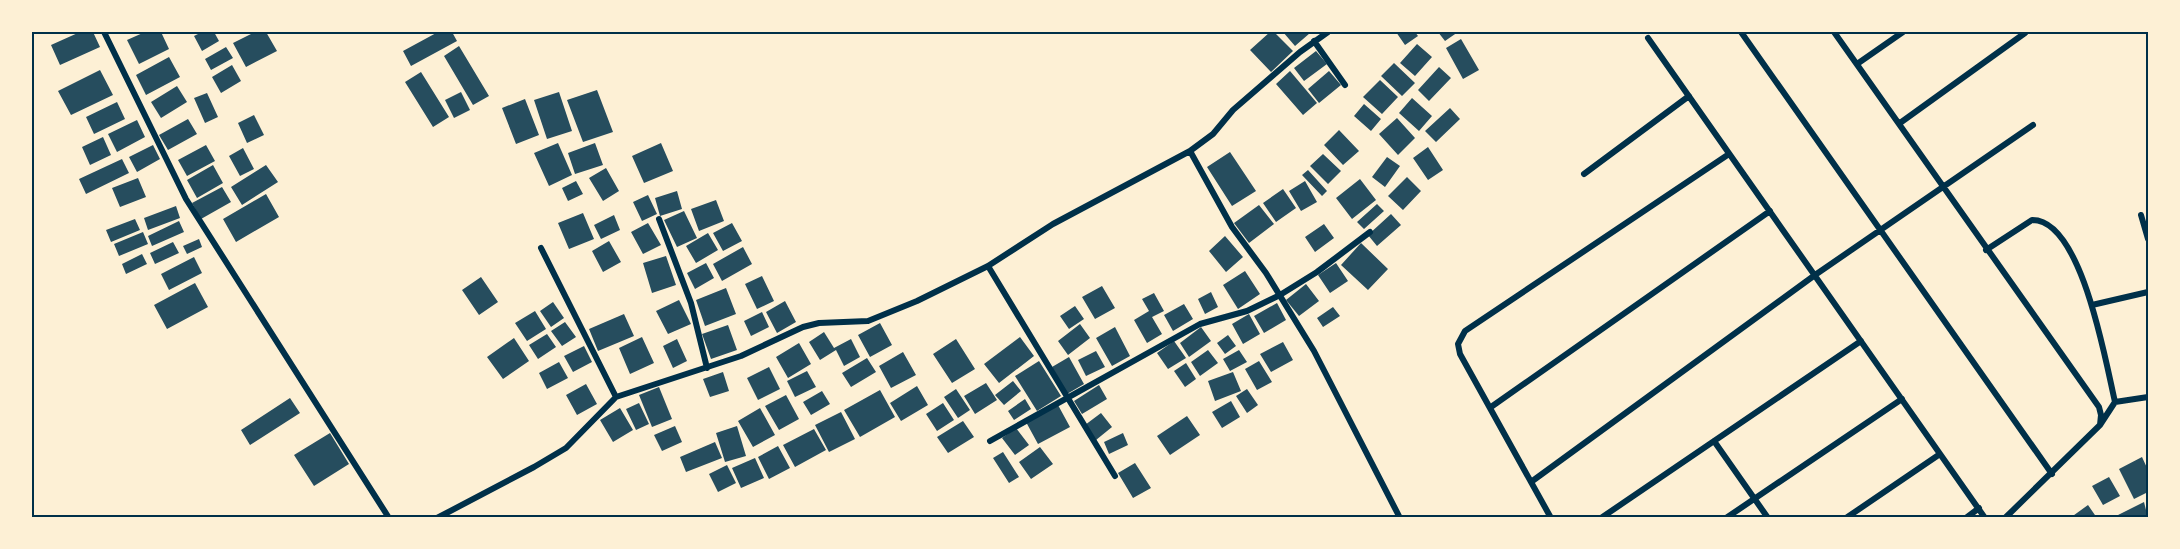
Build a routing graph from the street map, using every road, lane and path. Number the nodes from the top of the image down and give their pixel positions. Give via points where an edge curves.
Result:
1 (104, 32) edge
2 (1328, 32) edge
3 (1741, 32) edge
4 (1834, 32) edge
5 (1903, 32) edge
6 (2025, 33) dead end
7 (1647, 38) dead end
8 (1314, 41) junction
9 (1857, 64) junction
10 (1345, 85) dead end
11 (1689, 96) junction
12 (1900, 123) junction
13 (2033, 125) dead end
14 (1190, 151) junction
15 (1729, 154) junction
16 (1584, 174) dead end
17 (1943, 187) junction
18 (1770, 211) junction
19 (2141, 215) dead end
20 (659, 219) dead end
21 (1881, 230) junction
22 (1370, 232) dead end
23 (2148, 239) edge
24 (541, 248) dead end
25 (1986, 249) junction
26 (988, 266) junction
27 (1815, 275) junction
28 (2148, 292) edge
29 (1280, 295) junction
30 (2092, 305) junction
31 (1861, 341) junction
32 (707, 368) junction
33 (616, 397) junction
34 (2148, 397) edge
35 (1066, 399) junction
36 (1902, 399) junction
37 (2115, 402) junction
38 (1491, 407) junction
39 (2100, 425) junction
40 (990, 441) dead end
41 (1714, 441) junction
42 (1941, 454) junction
43 (2052, 474) junction
44 (1115, 476) dead end
45 (1531, 482) junction
46 (1755, 498) junction
47 (1979, 508) junction
48 (389, 518) edge
49 (437, 518) edge
50 (1400, 518) edge
51 (1551, 518) edge
52 (1601, 518) edge
53 (1726, 518) edge
54 (1768, 518) edge
55 (1846, 518) edge
56 (1966, 518) edge
57 (1985, 518) edge
58 (2005, 518) edge

1 - 48 street via 186,199
2 - 8 street
3 - 21 street
4 - 9 street
5 - 9 street
6 - 12 street
7 - 11 street
8 - 10 street
8 - 14 street
9 - 12 street
11 - 15 street
11 - 16 street
12 - 17 street
13 - 17 street
14 - 26 street via 1053,224
14 - 29 street via 1232,227
15 - 18 street
15 - 38 street via 1465,331 1458,344 1460,354
17 - 21 street
17 - 25 street
18 - 27 street
18 - 38 street
19 - 23 street
20 - 32 street via 692,303
21 - 27 street
21 - 43 street
22 - 29 street
24 - 33 street
25 - 30 street via 2026,222 2047,223 2073,253
25 - 39 street via 2098,407
26 - 32 street via 868,321 804,327
26 - 35 street
27 - 31 street
27 - 45 street
28 - 30 street
29 - 35 street via 1247,311 1200,324
29 - 50 street via 1314,351
30 - 37 street
31 - 36 street
31 - 41 street
32 - 33 street
33 - 49 street via 566,448
34 - 37 street
35 - 40 street
35 - 44 street
36 - 42 street
36 - 46 street
37 - 39 street
38 - 45 street
39 - 43 street
41 - 46 street
41 - 52 street
42 - 47 street
42 - 55 street
43 - 58 street
45 - 51 street
46 - 53 street
46 - 54 street
47 - 56 street
47 - 57 street

